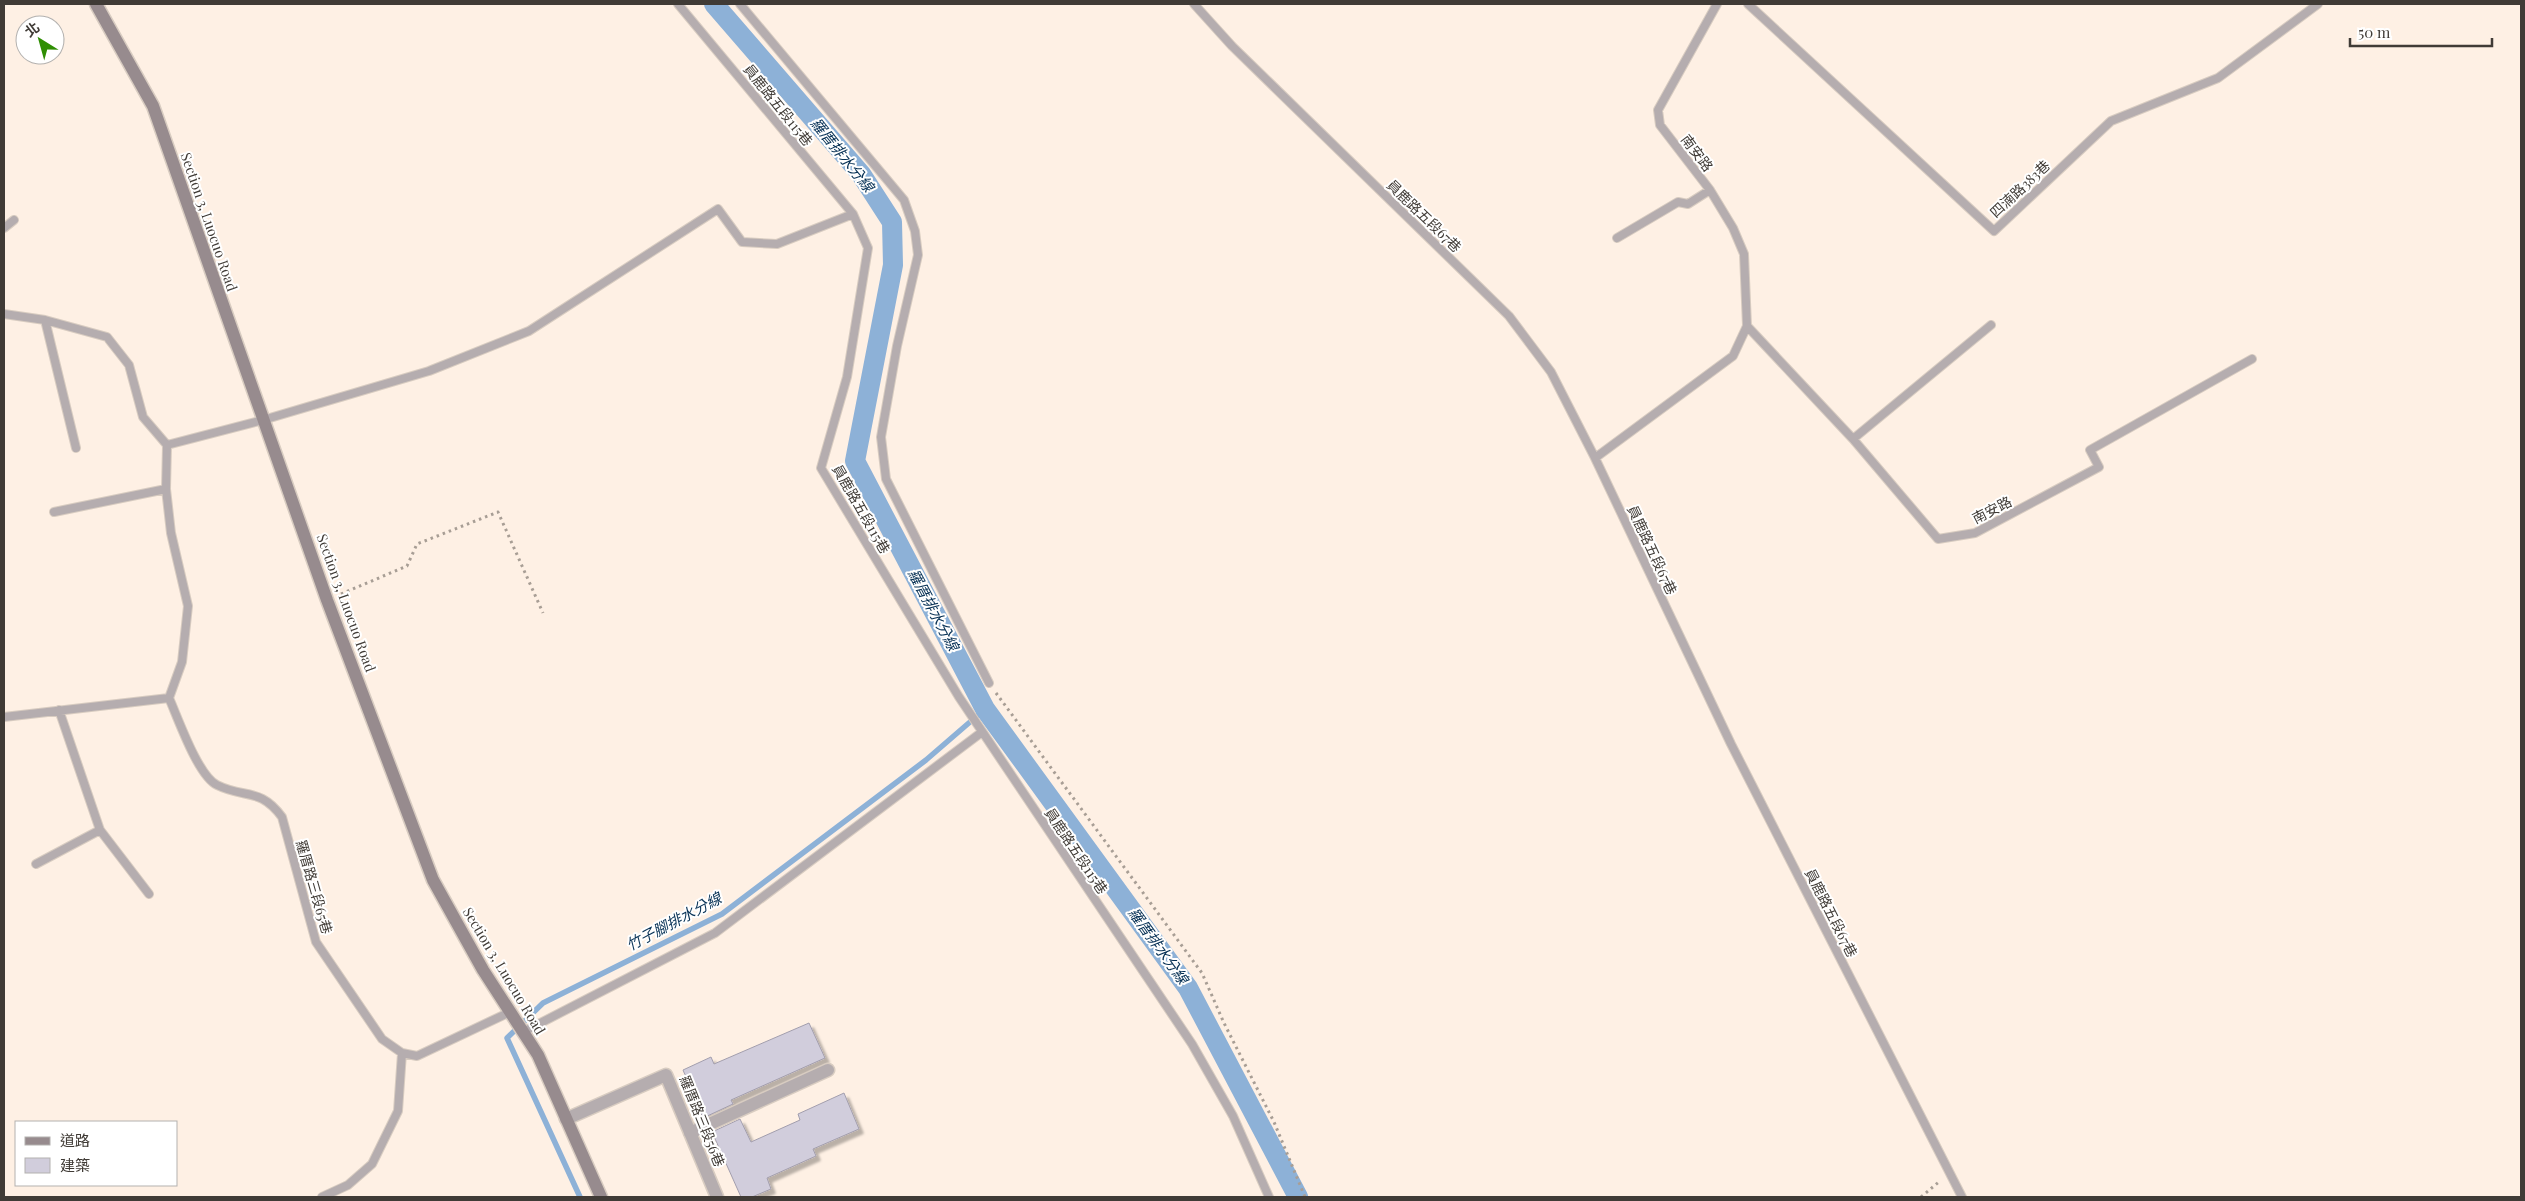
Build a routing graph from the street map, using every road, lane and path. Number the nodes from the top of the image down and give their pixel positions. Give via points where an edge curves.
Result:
1 (96, 4) edge
2 (678, 4) edge
3 (740, 4) edge
4 (1194, 4) edge
5 (1716, 4) edge
6 (1748, 4) edge
7 (2318, 4) edge
8 (1710, 190) junction
9 (853, 214) junction
10 (14, 220) dead end
11 (4, 228) edge
12 (1617, 238) dead end
13 (4, 314) edge
14 (45, 320) junction
15 (1991, 325) dead end
16 (1747, 326) junction
17 (2252, 359) dead end
18 (263, 420) junction
19 (1853, 439) junction
20 (167, 445) junction
21 (76, 448) dead end
22 (1595, 458) junction
23 (166, 488) junction
24 (54, 512) dead end
25 (327, 600) junction
26 (543, 613) dead end
27 (989, 683) joint
28 (169, 698) junction
29 (59, 710) junction
30 (4, 717) edge
31 (982, 732) junction
32 (100, 830) junction
33 (36, 864) dead end
34 (149, 894) dead end
35 (512, 1015) junction
36 (523, 1031) junction
37 (402, 1053) junction
38 (828, 1070) dead end
39 (566, 1119) junction
40 (690, 1133) junction
41 (1950, 1173) junction
42 (322, 1197) edge
43 (601, 1197) edge
44 (717, 1197) edge
45 (1269, 1197) edge
46 (1305, 1197) edge
47 (1921, 1197) edge
48 (1962, 1197) edge

1 - 18 street, Section 3, Luocuo Road via 153,106
2 - 9 lane, 員鹿路五段115巷
3 - 27 lane via 904,200 915,231 918,255 881,437 886,478
4 - 22 lane, 員鹿路五段67巷 via 1232,46 1509,316 1551,372
5 - 8 lane, 南安路 via 1658,110 1660,125
6 - 7 lane, 四湳路383巷 via 1994,231 2110,122 2218,78
8 - 12 lane via 1688,204 1678,202
8 - 16 lane, 南安路 via 1744,254
9 - 18 lane via 777,244 742,242 718,209 529,331 429,371
9 - 31 lane, 員鹿路五段115巷 via 868,248 847,377 821,468
10 - 11 lane
13 - 14 lane
14 - 20 lane via 107,338 129,365 143,417
14 - 21 lane
15 - 19 lane
16 - 19 lane, 南安路
16 - 22 lane, 南安路 via 1733,356
17 - 19 lane, 南安路 via 2090,450 2099,467 1975,533 1938,539
18 - 20 lane
18 - 25 street, Section 3, Luocuo Road
20 - 23 lane
22 - 41 lane, 員鹿路五段67巷 via 1731,744
23 - 24 lane
23 - 28 lane via 171,533 188,606 182,662
25 - 26 path via 407,566 417,544 498,512
25 - 35 street, Section 3, Luocuo Road via 434,880 483,970
27 - 46 path via 1202,973 1274,1122
28 - 29 lane
28 - 37 lane, 羅厝路三段65巷 via 203,770 216,785 256,795 272,804 282,817 316,942 382,1039
29 - 30 lane
29 - 32 lane
31 - 36 lane via 715,932
31 - 45 lane, 員鹿路五段115巷 via 1192,1044 1233,1116
32 - 33 lane
32 - 34 lane
35 - 36 street, Section 3, Luocuo Road
35 - 37 lane via 417,1056
36 - 39 street, Section 3, Luocuo Road via 538,1055
37 - 42 lane via 398,1111 372,1164 348,1185
38 - 40 street
39 - 40 street, 羅厝路三段56巷 via 666,1075
39 - 43 street, Section 3, Luocuo Road
40 - 44 street, 羅厝路三段56巷
41 - 47 path
41 - 48 lane, 員鹿路五段67巷

